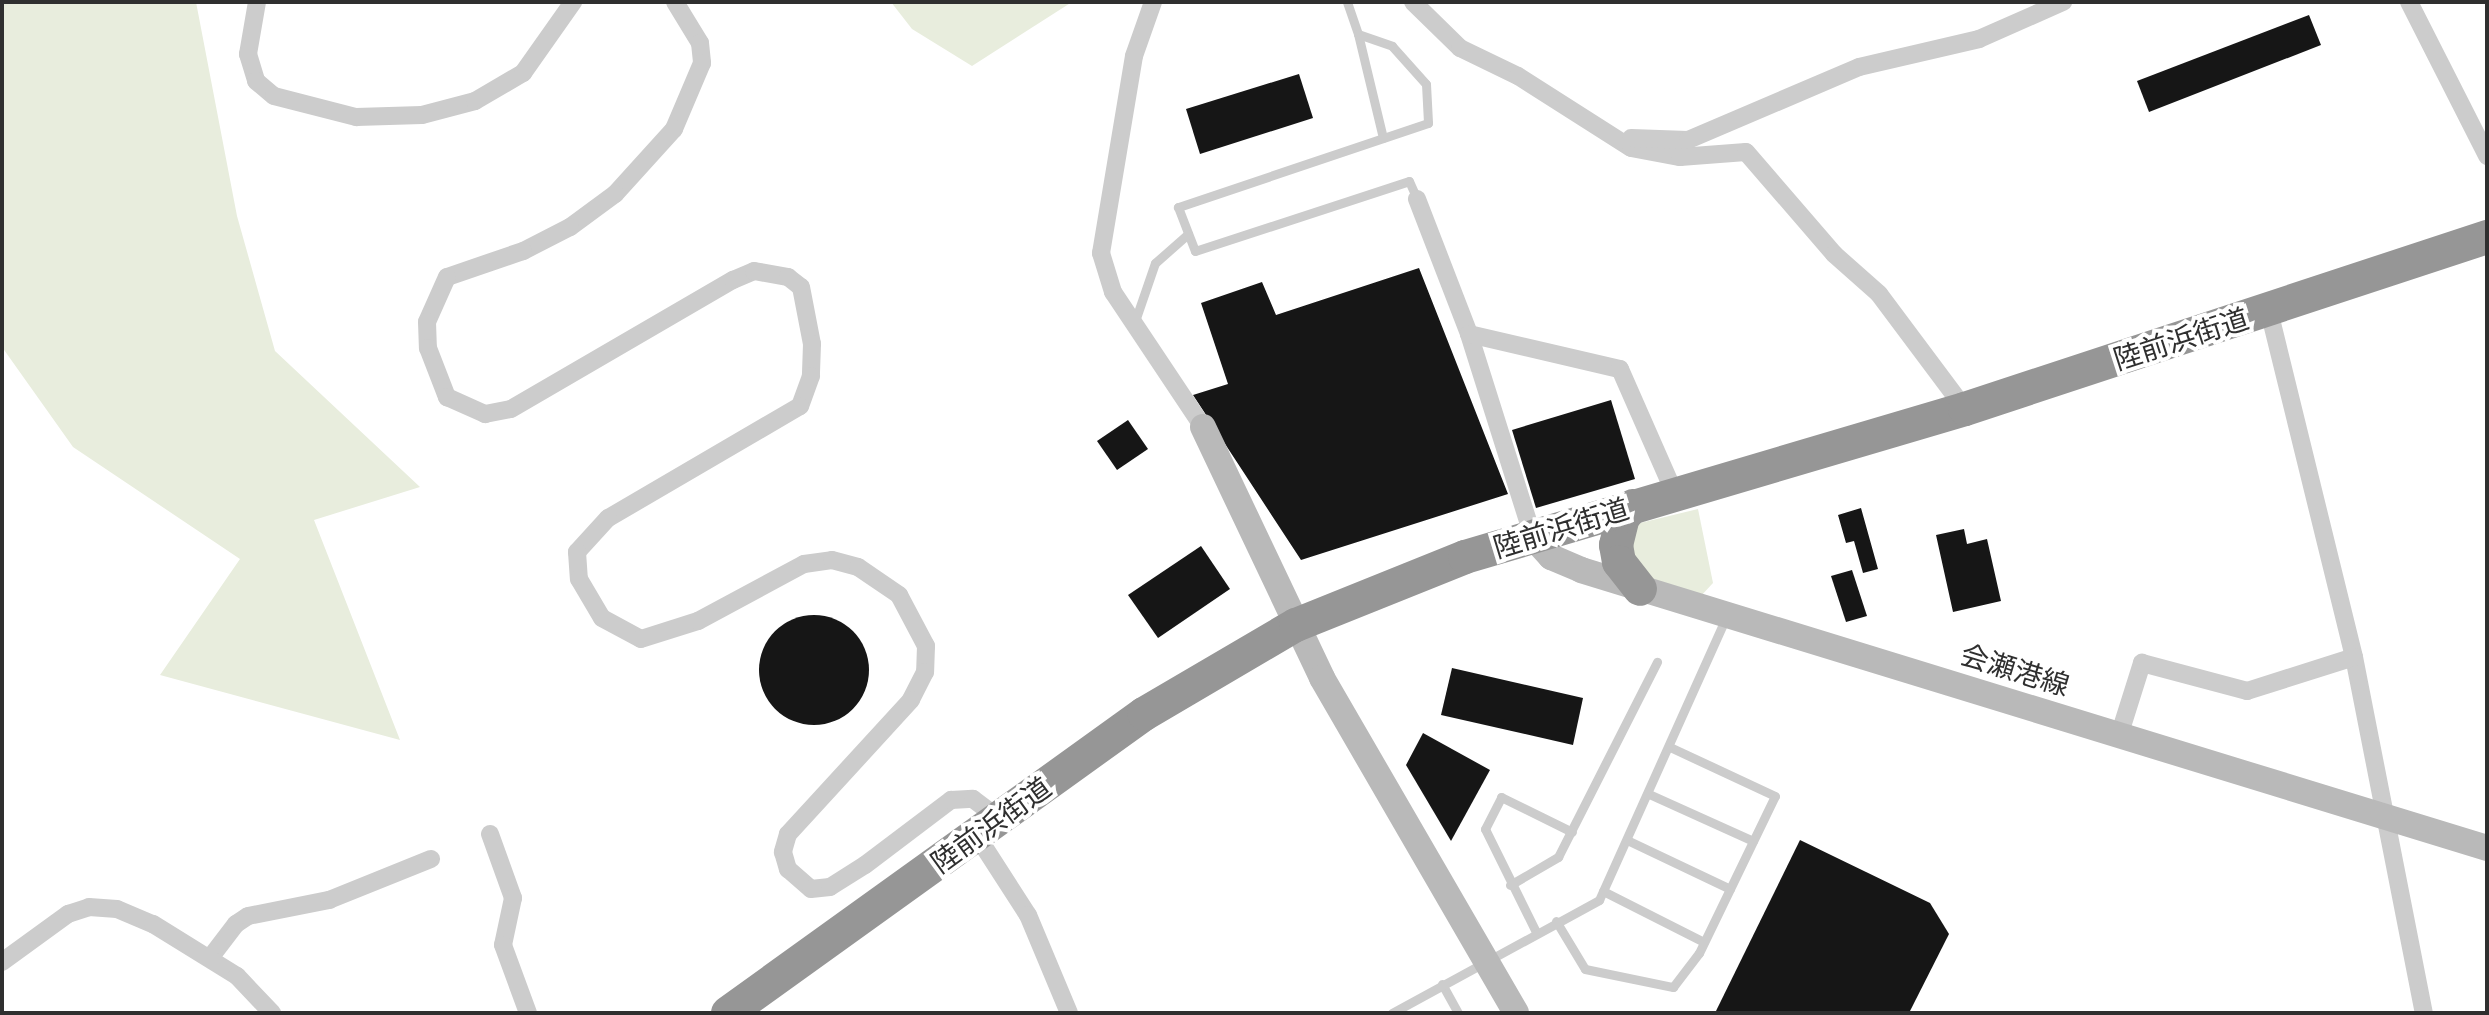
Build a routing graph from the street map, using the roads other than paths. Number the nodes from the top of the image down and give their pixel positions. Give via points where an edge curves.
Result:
1 (257, 2) edge
2 (573, 2) edge
3 (675, 2) edge
4 (691, 2) edge
5 (1153, 2) edge
6 (1347, 2) edge
7 (1413, 2) edge
8 (2063, 2) edge
9 (2409, 2) edge
10 (1358, 34) junction
11 (702, 63) junction
12 (1616, 137) junction
13 (1383, 138) junction
14 (2487, 156) edge
15 (1417, 199) joint
16 (1188, 234) junction
17 (2487, 237) edge
18 (2269, 311) junction
19 (1135, 321) junction
20 (1469, 334) junction
21 (1965, 409) junction
22 (1203, 427) joint
23 (1675, 494) junction
24 (1633, 506) junction
25 (1533, 537) junction
26 (1640, 589) junction
27 (1727, 615) junction
28 (1296, 625) junction
29 (2354, 657) junction
30 (1657, 662) dead end
31 (2119, 736) junction
32 (1670, 747) junction
33 (1649, 794) junction
34 (2390, 819) junction
35 (988, 827) junction
36 (1572, 832) junction
37 (490, 834) dead end
38 (1627, 840) junction
39 (1753, 841) junction
40 (2487, 848) edge
41 (431, 859) dead end
42 (1510, 885) junction
43 (1730, 889) junction
44 (1603, 891) junction
45 (1556, 921) junction
46 (1536, 932) junction
47 (1704, 942) junction
48 (210, 958) junction
49 (1486, 960) junction
50 (2, 962) edge
51 (1442, 984) junction
52 (272, 1013) edge
53 (528, 1013) edge
54 (728, 1013) edge
55 (1069, 1013) edge
56 (1392, 1013) edge
57 (1458, 1013) edge
58 (1516, 1013) edge
59 (2424, 1013) edge

1 - 2 street via 248,54 256,81 274,96 356,117 422,115 475,101 523,73
3 - 11 street via 700,43
4 - 11 street via 704,25 708,49
5 - 19 street via 1134,56 1101,253 1113,292
6 - 10 lane
7 - 12 street via 1460,48
8 - 12 street via 1979,39 1859,67 1688,140
9 - 14 street
10 - 13 lane
10 - 13 lane via 1392,46 1426,84 1428,123
11 - 35 street via 674,129 615,194 570,227 523,251 447,277 427,322 428,348 447,397 485,414 511,409 754,271 788,277 801,287 812,344 811,376 800,406 608,518 577,552 579,579 602,618 641,639 698,621 804,564 832,560 858,567 899,595 926,646 925,672 911,700 788,834 783,852 788,869 811,889 830,887 951,800 973,799
12 - 21 street via 1631,148 1680,157 1746,152 1834,254 1879,294
13 - 16 lane via 1178,207
15 - 16 lane via 1409,181 1195,251
15 - 20 street
16 - 19 lane via 1155,263
17 - 18 highway, 陸前浜街道
18 - 21 highway, 陸前浜街道
18 - 29 street
19 - 22 street
20 - 23 street via 1620,369
20 - 25 street
21 - 23 highway, 陸前浜街道
22 - 28 main road
23 - 24 highway, 陸前浜街道
24 - 25 highway, 陸前浜街道
24 - 26 highway via 1623,517 1616,545 1619,562
25 - 26 main road, 会瀬港線 via 1562,563
25 - 28 highway, 陸前浜街道 via 1412,576
26 - 27 main road, 会瀬港線
27 - 31 main road, 会瀬港線
27 - 32 lane
28 - 35 highway, 陸前浜街道 via 1144,714
28 - 49 main road
29 - 31 street via 2247,691 2142,663
29 - 34 street
30 - 36 lane
31 - 34 main road, 会瀬港線
32 - 33 lane
32 - 39 lane via 1775,796
33 - 38 lane
33 - 39 lane
34 - 40 main road, 会瀬港線
34 - 59 street
35 - 54 highway, 陸前浜街道
35 - 55 street
36 - 42 lane via 1558,857
36 - 42 lane via 1501,797 1485,829
37 - 53 street via 513,898 503,945
38 - 43 lane
38 - 44 lane
39 - 43 lane
41 - 48 street via 329,900 248,916
42 - 46 lane
43 - 47 lane
44 - 45 lane via 1599,900
44 - 47 lane
45 - 46 lane
45 - 47 lane via 1585,969 1673,987
46 - 49 lane
48 - 50 street via 153,924 117,909 89,907 68,914
48 - 52 street via 256,991
49 - 51 lane
49 - 58 main road
51 - 56 lane
51 - 57 lane

